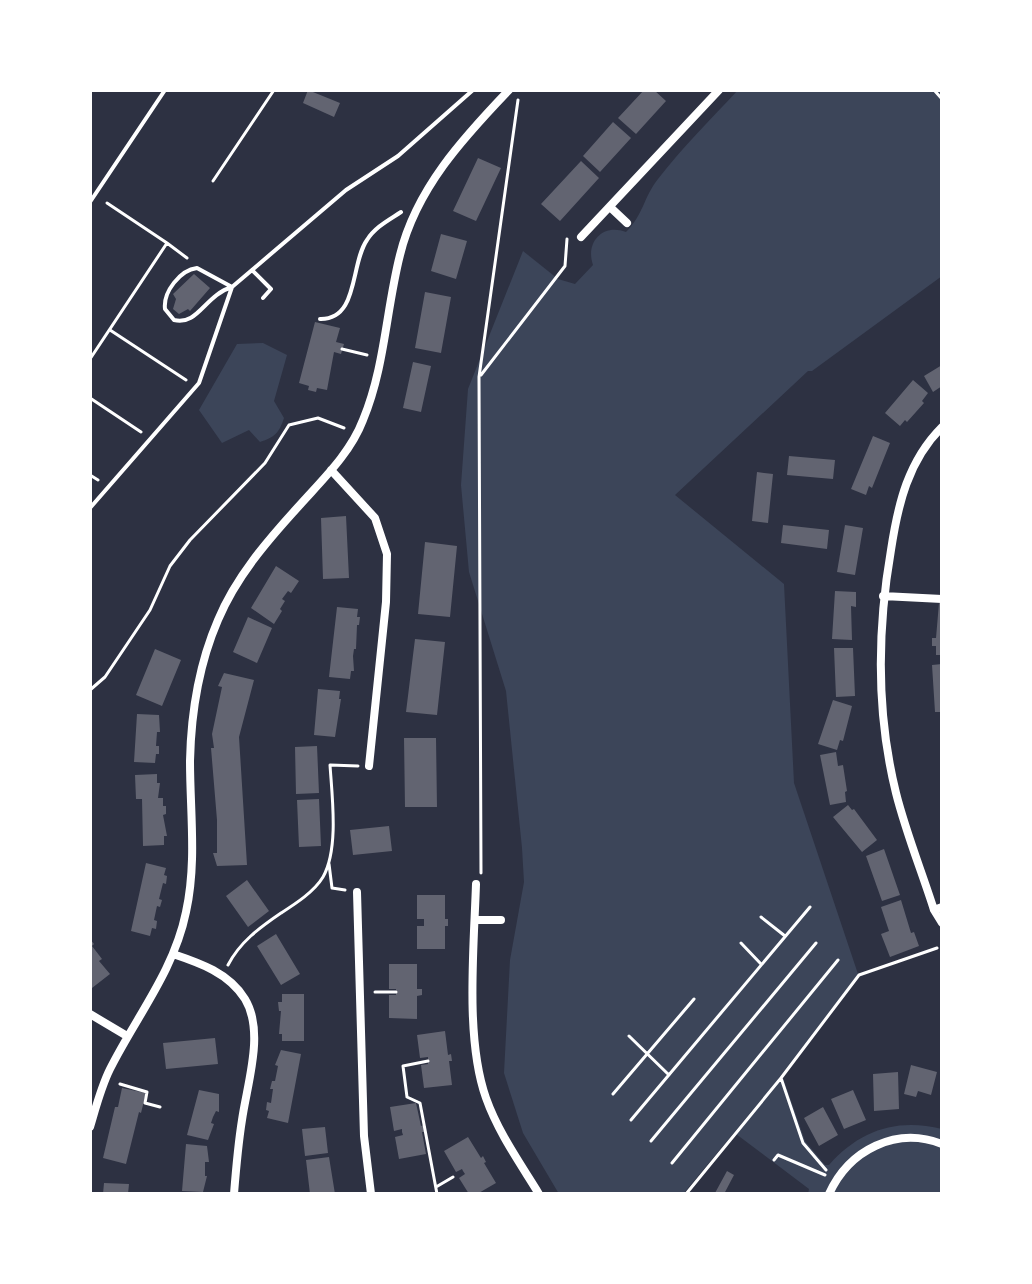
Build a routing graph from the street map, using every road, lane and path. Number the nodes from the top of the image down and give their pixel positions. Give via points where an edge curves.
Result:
1 (165, 90) edge
2 (274, 90) edge
3 (473, 90) edge
4 (509, 90) edge
5 (519, 90) edge
6 (719, 90) edge
7 (934, 90) edge
8 (942, 99) edge
9 (213, 181) dead end
10 (90, 202) edge
11 (107, 203) dead end
12 (610, 207) junction
13 (401, 212) dead end
14 (627, 223) dead end
15 (567, 234) dead end
16 (581, 237) dead end
17 (167, 243) junction
18 (197, 268) junction
19 (252, 270) junction
20 (232, 287) junction
21 (263, 298) dead end
22 (320, 319) dead end
23 (110, 330) junction
24 (342, 349) dead end
25 (367, 355) dead end
26 (90, 359) edge
27 (479, 377) junction
28 (196, 387) junction
29 (90, 398) edge
30 (942, 427) edge
31 (357, 434) junction
32 (151, 439) junction
33 (331, 470) junction
34 (90, 508) edge
35 (883, 596) junction
36 (942, 599) edge
37 (90, 690) edge
38 (369, 766) joint
39 (329, 864) junction
40 (476, 884) joint
41 (357, 892) joint
42 (810, 907) dead end
43 (938, 909) edge
44 (761, 917) dead end
45 (475, 920) junction
46 (501, 920) dead end
47 (942, 923) edge
48 (785, 936) junction
49 (741, 943) dead end
50 (816, 943) dead end
51 (937, 948) dead end
52 (173, 954) junction
53 (838, 960) dead end
54 (761, 964) junction
55 (222, 975) junction
56 (359, 992) junction
57 (396, 992) dead end
58 (694, 999) dead end
59 (90, 1014) edge
60 (127, 1036) junction
61 (629, 1036) dead end
62 (648, 1055) junction
63 (428, 1061) dead end
64 (669, 1075) junction
65 (781, 1078) junction
66 (106, 1079) junction
67 (613, 1094) dead end
68 (160, 1107) dead end
69 (631, 1120) dead end
70 (90, 1127) edge
71 (651, 1141) dead end
72 (942, 1144) edge
73 (774, 1160) dead end
74 (672, 1163) dead end
75 (453, 1177) dead end
76 (835, 1181) junction
77 (436, 1187) junction
78 (234, 1194) edge
79 (371, 1194) edge
80 (437, 1194) edge
81 (539, 1194) edge
82 (686, 1194) edge
83 (829, 1194) edge

1 - 10 lane
2 - 9 path
3 - 19 lane
4 - 31 street via 446,161 414,214 399,255 375,386
5 - 27 path
6 - 12 street
7 - 8 path
11 - 17 path
12 - 14 street
12 - 16 street
13 - 22 lane via 365,241 343,312 332,320
15 - 27 path via 565,266
17 - 18 path
17 - 23 path
18 - 20 lane
18 - 20 lane via 185,271 166,294 165,309 174,320 188,320 214,294
19 - 20 lane
19 - 21 lane via 271,289
20 - 28 lane
23 - 26 path
23 - 28 path
24 - 25 path
27 - 40 path via 481,884
28 - 32 lane
29 - 32 path
30 - 35 street via 905,484
31 - 33 street
31 - 37 path via 318,418 289,425 265,463 170,566 150,610 105,677
32 - 34 lane
33 - 38 street via 375,518 387,554
33 - 52 street via 244,573 212,635 192,719 191,886
35 - 36 street
35 - 43 street via 880,677 890,764
38 - 39 path via 330,765
39 - 41 path via 332,888
39 - 55 path via 318,885 238,947
40 - 45 street
41 - 56 street
42 - 48 path
43 - 47 street
44 - 48 path
45 - 46 street
45 - 81 street via 479,1074 499,1128
48 - 54 path
49 - 54 path
50 - 71 path
51 - 65 path via 859,975
52 - 55 street
52 - 60 street
53 - 74 path
54 - 64 path
55 - 78 street via 247,1003 253,1033
56 - 57 path
56 - 79 street
58 - 62 path
59 - 60 street
60 - 66 street
61 - 62 path
62 - 64 path
62 - 67 path
63 - 77 path via 403,1066 407,1097 420,1103
64 - 69 path
65 - 76 path via 803,1143
65 - 82 path
66 - 68 path via 147,1092 145,1103
66 - 70 street
72 - 76 street via 916,1138 882,1142 853,1159
73 - 76 path via 778,1155
75 - 77 path
76 - 83 street
77 - 80 path

